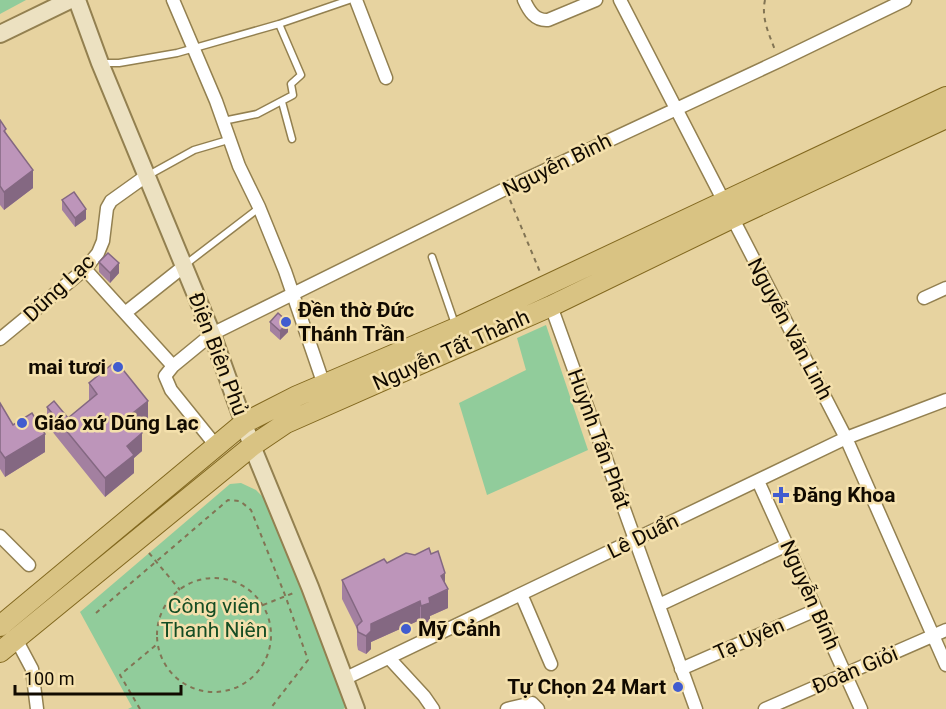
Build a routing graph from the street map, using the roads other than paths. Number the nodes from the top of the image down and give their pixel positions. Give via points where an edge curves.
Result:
1 (70, 0) edge
2 (77, 0) edge
3 (173, 0) edge
4 (349, 0) edge
5 (356, 0) edge
6 (524, 0) edge
7 (596, 0) edge
8 (620, 0) edge
9 (905, 0) edge
10 (279, 24) junction
11 (0, 34) edge
12 (193, 48) junction
13 (100, 63) junction
14 (386, 78) dead end
15 (946, 97) edge
16 (282, 102) junction
17 (676, 108) junction
18 (946, 118) edge
19 (222, 121) junction
20 (292, 139) dead end
21 (228, 140) junction
22 (146, 177) junction
23 (259, 207) junction
24 (728, 210) junction
25 (432, 257) dead end
26 (183, 267) junction
27 (85, 269) junction
28 (946, 288) edge
29 (293, 295) junction
30 (924, 298) dead end
31 (551, 306) junction
32 (125, 313) junction
33 (456, 328) junction
34 (212, 334) junction
35 (0, 339) edge
36 (173, 366) junction
37 (324, 385) junction
38 (945, 403) edge
39 (244, 423) junction
40 (846, 438) junction
41 (252, 446) junction
42 (217, 447) junction
43 (758, 480) junction
44 (0, 536) edge
45 (636, 539) junction
46 (787, 545) junction
47 (29, 565) dead end
48 (521, 594) junction
49 (659, 605) junction
50 (816, 610) junction
51 (0, 626) edge
52 (946, 630) edge
53 (933, 636) junction
54 (16, 639) junction
55 (0, 652) edge
56 (389, 658) junction
57 (551, 664) dead end
58 (946, 665) edge
59 (681, 669) junction
60 (846, 673) junction
61 (344, 679) junction
62 (37, 709) edge
63 (356, 709) edge
64 (433, 709) edge
65 (507, 709) edge
66 (538, 709) edge
67 (696, 709) edge
68 (765, 709) edge
69 (861, 709) edge

1 - 11 street
2 - 13 street, Điện Biên Phủ
3 - 12 street
4 - 10 lane
5 - 14 street
6 - 7 street via 534,16 548,20
8 - 17 street, Nguyễn Văn Linh
9 - 17 street, Nguyễn Bình
10 - 12 lane
10 - 16 lane via 301,75 291,84 293,95
12 - 13 lane via 139,60
12 - 19 street
13 - 22 street, Điện Biên Phủ
15 - 24 main road, Nguyễn Tất Thành
16 - 19 lane via 257,114
16 - 20 lane
17 - 24 street, Nguyễn Văn Linh
17 - 29 street, Nguyễn Bình
18 - 24 main road, Nguyễn Tất Thành
19 - 21 street
21 - 22 lane via 194,150
21 - 23 street
22 - 26 street, Điện Biên Phủ
22 - 27 street, Dũng Lạc via 111,201 104,242
23 - 26 lane
23 - 29 street
24 - 31 main road, Nguyễn Tất Thành
24 - 33 main road, Nguyễn Tất Thành via 546,285
24 - 40 street, Nguyễn Văn Linh
25 - 33 lane
26 - 32 street
26 - 34 street, Điện Biên Phủ
27 - 32 street
27 - 35 street, Dũng Lạc
28 - 30 street
29 - 34 street, Nguyễn Bình
29 - 37 street
31 - 41 main road, Nguyễn Tất Thành via 286,423
31 - 45 street, Huỳnh Tấn Phát
32 - 36 street
33 - 37 main road, Nguyễn Tất Thành
34 - 36 street, Nguyễn Bình
34 - 39 street, Điện Biên Phủ
36 - 42 street via 165,376 167,385
37 - 39 main road, Nguyễn Tất Thành
38 - 40 street, Lê Duẩn
39 - 41 street, Điện Biên Phủ
39 - 42 main road, Nguyễn Tất Thành
40 - 43 street, Lê Duẩn
40 - 53 street, Nguyễn Văn Linh
41 - 54 main road, Nguyễn Tất Thành
41 - 61 street, Điện Biên Phủ
42 - 51 main road, Nguyễn Tất Thành
43 - 45 street, Lê Duẩn
43 - 46 street, Nguyễn Bính
44 - 47 street
45 - 48 street, Lê Duẩn
45 - 49 street, Huỳnh Tấn Phát
46 - 49 street
46 - 50 street, Nguyễn Bính
48 - 56 street, Lê Duẩn
48 - 57 street
49 - 59 street, Huỳnh Tấn Phát
50 - 59 street, Tạ Uyên
50 - 60 street, Nguyễn Bính
52 - 53 street, Đoàn Giỏi
53 - 58 street, Nguyễn Văn Linh
53 - 60 street, Đoàn Giỏi
54 - 55 main road, Nguyễn Tất Thành
54 - 62 street via 32,669
56 - 61 street, Lê Duẩn
56 - 64 street
59 - 67 street, Huỳnh Tấn Phát
60 - 68 street, Đoàn Giỏi
60 - 69 street, Nguyễn Bính
61 - 63 street, Điện Biên Phủ
65 - 66 street via 532,703

